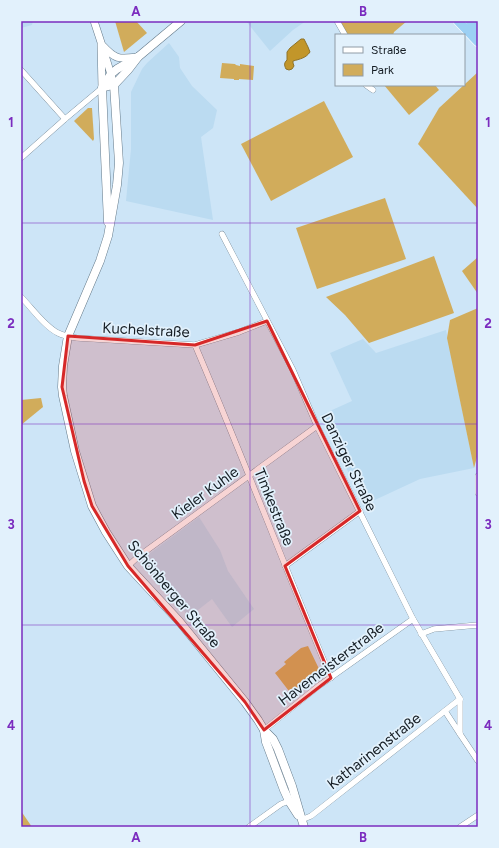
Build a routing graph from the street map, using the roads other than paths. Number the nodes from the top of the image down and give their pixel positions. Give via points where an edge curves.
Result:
1 (94, 21) edge
2 (181, 21) edge
3 (337, 21) edge
4 (458, 21) edge
5 (470, 21) edge
6 (478, 32) edge
7 (344, 34) edge
8 (478, 42) edge
9 (101, 44) junction
10 (138, 57) junction
11 (21, 70) edge
12 (111, 74) junction
13 (114, 85) junction
14 (367, 86) edge
15 (102, 88) junction
16 (372, 90) dead end
17 (65, 119) junction
18 (21, 158) edge
19 (222, 234) dead end
20 (108, 236) junction
21 (21, 296) edge
22 (267, 321) junction
23 (68, 336) junction
24 (195, 345) junction
25 (317, 426) junction
26 (249, 476) junction
27 (478, 476) edge
28 (478, 493) edge
29 (360, 511) junction
30 (128, 566) junction
31 (285, 566) junction
32 (413, 619) junction
33 (478, 625) edge
34 (421, 634) junction
35 (330, 678) junction
36 (460, 699) junction
37 (445, 711) junction
38 (264, 730) junction
39 (460, 734) junction
40 (478, 761) edge
41 (289, 801) junction
42 (478, 815) edge
43 (303, 824) edge
44 (249, 827) edge
45 (460, 827) edge

1 - 9 street, Schönberger Straße
2 - 10 main road
3 - 7 street
4 - 8 highway
5 - 6 highway
9 - 10 street via 113,56 122,59
9 - 12 street, Schönberger Straße
9 - 15 street, Schönberger Straße
10 - 12 main road
10 - 13 main road
11 - 17 street
12 - 13 street, Schönberger Straße
12 - 15 main road
13 - 15 street
13 - 20 main road, Schönberger Straße via 119,163
14 - 16 street
15 - 17 street
15 - 20 main road, Schönberger Straße
17 - 18 street
19 - 22 street, Danziger Straße
20 - 23 main road, Schönberger Straße via 100,262
21 - 23 street, Kuchelstraße via 48,326
22 - 24 street, Kuchelstraße
22 - 25 street, Danziger Straße via 293,370
23 - 24 street, Kuchelstraße
23 - 30 main road, Schönberger Straße via 62,387 74,445 92,506
24 - 26 street, Timkestraße
25 - 26 street, Kieler Kuhle
25 - 29 street, Danziger Straße
26 - 30 street, Kieler Kuhle
26 - 31 street, Timkestraße
27 - 28 street
29 - 31 street
29 - 32 street, Danziger Straße
30 - 38 main road, Schönberger Straße via 178,621 245,702
31 - 35 street, Timkestraße
32 - 34 street, Danziger Straße
32 - 35 street, Havemeisterstraße
33 - 34 street via 434,629
34 - 36 street, Danziger Straße
35 - 38 street, Havemeisterstraße
36 - 37 street, Katharinenstraße
36 - 39 street
37 - 39 street
37 - 43 street, Katharinenstraße
38 - 41 main road, Schönberger Straße via 266,742
38 - 43 main road, Schönberger Straße via 278,749
39 - 40 street
41 - 43 main road, Schönberger Straße
41 - 44 street
42 - 45 street

